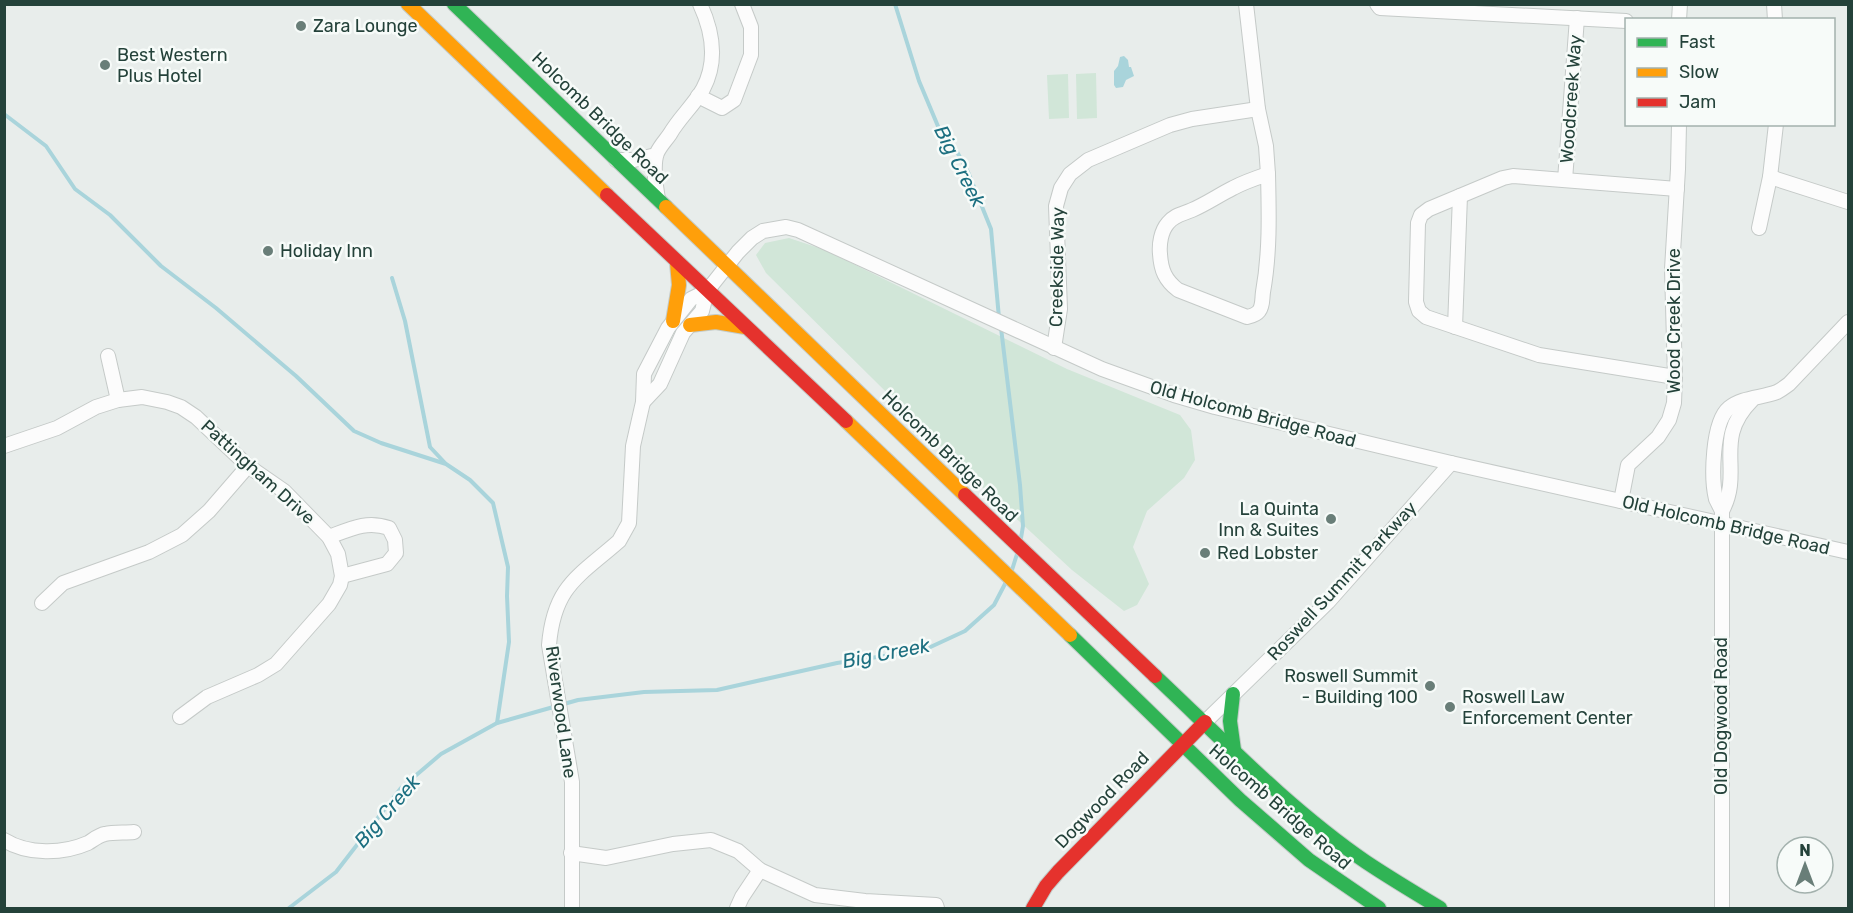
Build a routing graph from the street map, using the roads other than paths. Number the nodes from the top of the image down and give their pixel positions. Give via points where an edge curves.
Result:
1 (408, 4) edge
2 (454, 4) edge
3 (700, 4) edge
4 (742, 4) edge
5 (1246, 4) edge
6 (1377, 4) edge
7 (1577, 18) junction
8 (1625, 21) edge
9 (698, 96) junction
10 (1258, 109) junction
11 (1679, 126) edge
12 (1776, 126) edge
13 (656, 155) junction
14 (616, 160) junction
15 (1268, 174) junction
16 (1770, 177) junction
17 (1564, 180) junction
18 (1677, 189) junction
19 (1460, 196) junction
20 (658, 199) junction
21 (1848, 202) edge
22 (1760, 228) dead end
23 (677, 263) junction
24 (728, 266) junction
25 (707, 291) junction
26 (673, 321) junction
27 (1848, 322) edge
28 (690, 325) junction
29 (745, 327) junction
30 (1455, 327) junction
31 (1054, 348) junction
32 (108, 356) dead end
33 (1675, 377) junction
34 (118, 400) junction
35 (643, 402) junction
36 (4, 446) edge
37 (1451, 463) junction
38 (248, 466) junction
39 (1621, 501) junction
40 (1722, 518) junction
41 (329, 537) junction
42 (1848, 552) edge
43 (342, 576) junction
44 (42, 603) dead end
45 (1233, 694) junction
46 (180, 717) dead end
47 (1205, 722) junction
48 (1181, 745) junction
49 (1234, 750) junction
50 (134, 832) dead end
51 (4, 840) edge
52 (572, 853) junction
53 (760, 870) junction
54 (572, 909) edge
55 (737, 909) edge
56 (937, 909) edge
57 (1033, 909) edge
58 (1379, 909) edge
59 (1440, 909) edge
60 (1722, 909) edge

1 - 23 main road, Holcomb Bridge Road
2 - 14 main road, Holcomb Bridge Road
3 - 9 street via 712,36 713,53 709,74
4 - 9 street via 751,27 751,56 734,100 722,108
5 - 10 street
6 - 7 street via 1380,8
7 - 8 street
7 - 17 street, Woodcreek Way
9 - 13 street
10 - 15 street
10 - 31 street, Creekside Way via 1170,125 1088,160 1070,174 1056,206 1060,309
11 - 18 street, Wood Creek Drive
12 - 16 street
13 - 14 street
13 - 20 street
14 - 20 main road, Holcomb Bridge Road
15 - 15 street via 1267,270 1259,311 1247,316 1169,283 1161,264 1161,240 1168,222
16 - 21 street
16 - 22 street
17 - 18 street
17 - 19 street via 1513,176
18 - 33 street, Wood Creek Drive via 1672,269
19 - 30 street
19 - 30 street via 1429,209 1418,223 1419,311
20 - 24 main road, Holcomb Bridge Road
23 - 25 main road, Holcomb Bridge Road
23 - 26 main road via 679,279
24 - 25 street, Old Holcomb Bridge Road
24 - 31 street, Old Holcomb Bridge Road via 752,238 763,231 786,227
24 - 47 main road, Holcomb Bridge Road
25 - 26 street, Riverwood Lane via 691,299
25 - 28 street, Riverwood Lane via 702,311
25 - 29 main road, Holcomb Bridge Road
26 - 35 street, Riverwood Lane via 644,374
27 - 40 street, Old Dogwood Road via 1789,384 1778,392 1741,401 1728,408 1721,418 1714,444 1716,498
28 - 29 main road via 716,322
28 - 35 street, Riverwood Lane via 660,384
29 - 48 main road, Holcomb Bridge Road via 1063,627
30 - 33 street via 1539,355
31 - 37 street, Old Holcomb Bridge Road via 1138,384 1195,401
32 - 34 street
33 - 39 street, Wood Creek Drive via 1669,420 1658,437 1628,465
34 - 36 street, Pattingham Drive via 57,428
34 - 38 street, Pattingham Drive via 142,397 181,407
35 - 52 street, Riverwood Lane via 633,446 629,523 619,541 570,582 551,623 549,645 572,782
37 - 39 street, Old Holcomb Bridge Road
37 - 45 street, Roswell Summit Parkway via 1328,602
38 - 41 street, Pattingham Drive via 284,491
38 - 44 street via 182,535 149,552 63,583
39 - 40 street, Old Holcomb Bridge Road
40 - 42 street, Old Holcomb Bridge Road
40 - 60 street, Old Dogwood Road
41 - 43 street, Pattingham Drive via 338,554
41 - 43 street via 376,523 389,528 395,540 396,553 387,564
43 - 46 street via 329,604 276,664 207,697
45 - 47 street, Roswell Summit Parkway
45 - 49 main road via 1230,721
47 - 48 main road, Dogwood Road
47 - 49 main road, Holcomb Bridge Road
48 - 57 main road, Dogwood Road via 1046,885
48 - 58 main road, Holcomb Bridge Road via 1273,830
49 - 59 main road, Holcomb Bridge Road via 1329,834
50 - 51 street via 104,834 66,850 22,848
52 - 53 street via 606,858 711,840 738,851
52 - 54 street, Riverwood Lane
53 - 55 street
53 - 56 street via 815,895 936,905

